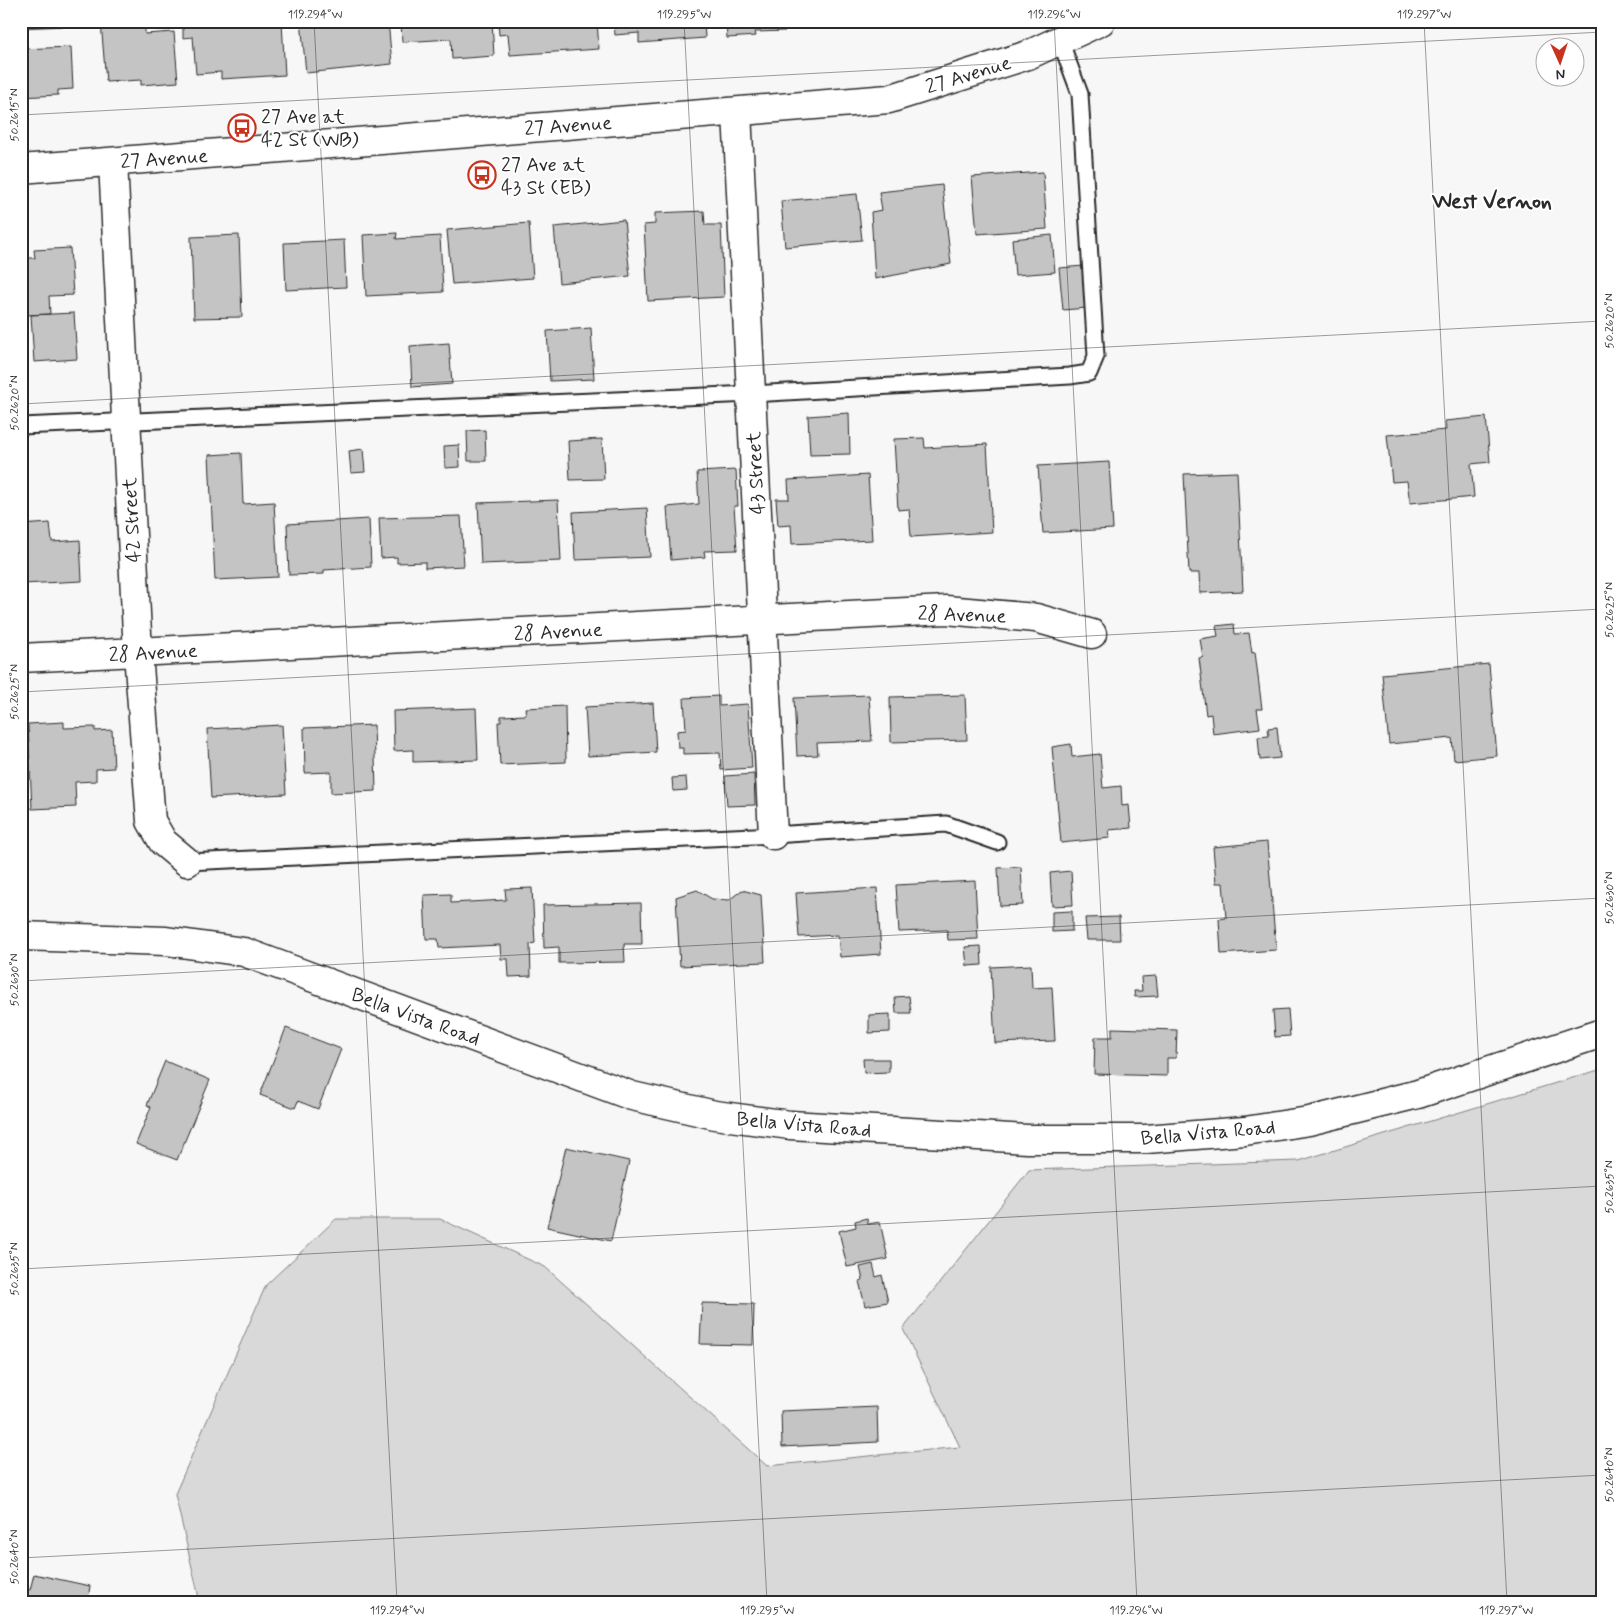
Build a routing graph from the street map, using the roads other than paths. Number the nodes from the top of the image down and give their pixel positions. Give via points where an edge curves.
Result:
1 (1100, 21) edge
2 (1060, 40) junction
3 (736, 112) junction
4 (113, 162) junction
5 (21, 169) edge
6 (750, 394) junction
7 (126, 421) junction
8 (21, 426) edge
9 (762, 620) junction
10 (1092, 634) dead end
11 (138, 653) junction
12 (21, 658) edge
13 (773, 834) junction
14 (997, 842) dead end
15 (187, 862) joint
16 (21, 936) edge
17 (1602, 1033) edge

1 - 2 street, 27 Avenue
2 - 3 street, 27 Avenue via 1028,55 889,99
2 - 6 lane via 1080,94 1096,356 1089,373
3 - 4 street, 27 Avenue
3 - 6 street, 43 Street
4 - 5 street, 27 Avenue
4 - 7 street, 42 Street
6 - 7 lane
6 - 9 street, 43 Street
7 - 8 lane
7 - 11 street, 42 Street
9 - 10 street, 28 Avenue via 946,610 1036,618
9 - 11 street, 28 Avenue
9 - 13 street, 43 Street
11 - 12 street, 28 Avenue
11 - 15 street, 42 Street via 151,821 163,842
13 - 14 lane via 946,824
13 - 15 lane
16 - 17 street, Bella Vista Road via 166,941 244,952 632,1096 716,1115 800,1126 1027,1139 1146,1139 1245,1131 1309,1121 1418,1094

